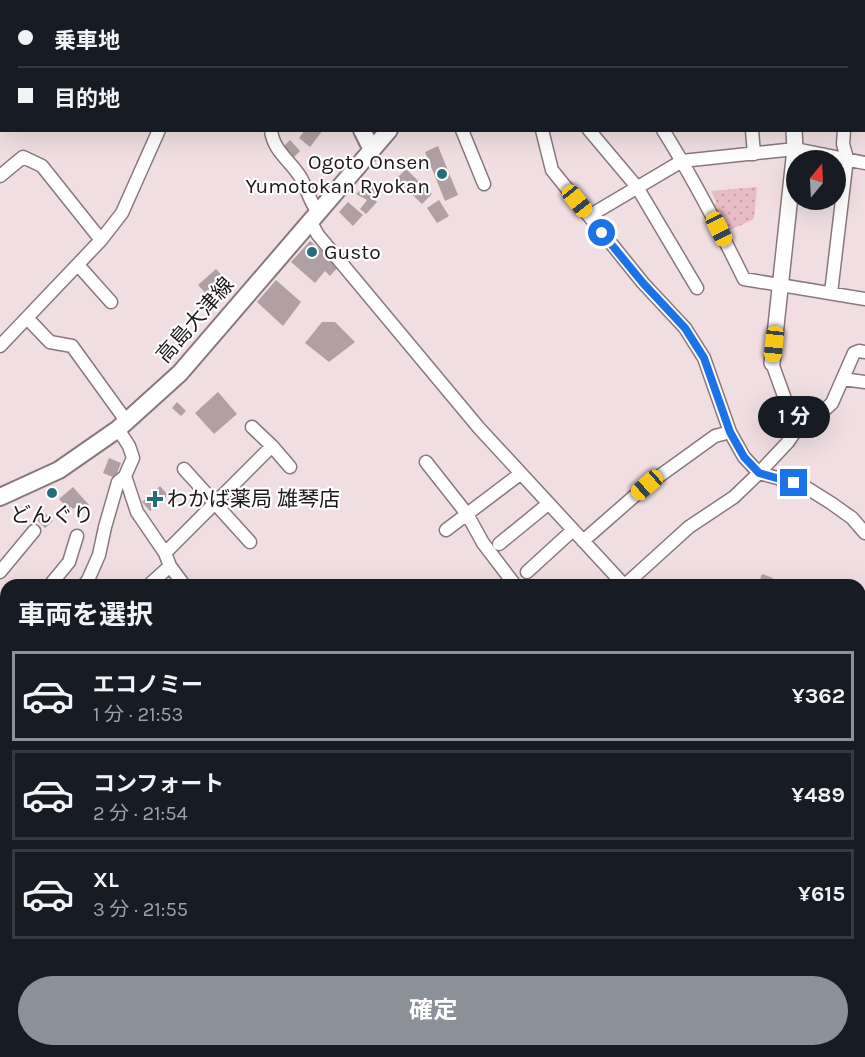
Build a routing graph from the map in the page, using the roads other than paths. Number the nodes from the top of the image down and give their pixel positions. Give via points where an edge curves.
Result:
1 (158, 132) edge
2 (271, 132) edge
3 (363, 132) edge
4 (387, 132) edge
5 (463, 132) edge
6 (542, 132) edge
7 (591, 132) edge
8 (664, 132) edge
9 (752, 132) edge
10 (794, 132) edge
11 (844, 132) edge
12 (795, 149) junction
13 (372, 150) junction
14 (754, 154) junction
15 (847, 158) junction
16 (682, 161) junction
17 (865, 163) edge
18 (0, 176) edge
19 (484, 184) dead end
20 (637, 188) junction
21 (314, 216) junction
22 (589, 216) junction
23 (101, 240) junction
24 (78, 265) junction
25 (781, 286) junction
26 (698, 288) dead end
27 (831, 293) junction
28 (865, 299) edge
29 (111, 303) dead end
30 (27, 318) junction
31 (0, 346) edge
32 (865, 352) edge
33 (772, 363) joint
34 (843, 379) junction
35 (865, 382) edge
36 (123, 426) junction
37 (252, 427) dead end
38 (730, 432) junction
39 (794, 433) junction
40 (272, 446) junction
41 (426, 462) dead end
42 (290, 467) dead end
43 (184, 469) dead end
44 (759, 473) junction
45 (520, 474) junction
46 (125, 476) junction
47 (0, 497) edge
48 (215, 502) junction
49 (548, 504) junction
50 (467, 514) junction
51 (446, 530) dead end
52 (573, 530) junction
53 (34, 531) dead end
54 (865, 533) edge
55 (76, 536) dead end
56 (583, 541) junction
57 (250, 542) dead end
58 (499, 544) dead end
59 (165, 553) junction
60 (170, 566) junction
61 (0, 572) edge
62 (527, 572) dead end
63 (55, 579) edge
64 (88, 579) edge
65 (156, 579) edge
66 (180, 579) edge
67 (510, 579) edge
68 (619, 579) edge
69 (632, 579) edge

1 - 23 street via 122,213
2 - 21 street via 277,149 307,188
3 - 13 main road
4 - 13 main road, 高島大津線
5 - 19 street
6 - 22 street via 552,170
7 - 20 street
8 - 16 street
9 - 14 street
10 - 12 street
11 - 15 street
12 - 14 street
12 - 15 street
12 - 25 street
13 - 21 main road, 高島大津線
14 - 16 street
15 - 17 street
15 - 27 street
16 - 20 street
16 - 25 street via 744,279
18 - 23 street via 22,157 42,166
20 - 22 street
20 - 26 street
21 - 36 main road, 高島大津線 via 180,373
21 - 45 street via 318,235
22 - 38 street via 685,328 704,358
23 - 24 street
24 - 29 street
24 - 30 street
25 - 27 street
25 - 33 street
27 - 28 street
30 - 31 street
30 - 36 street via 50,342 72,346
32 - 34 street via 854,353
33 - 39 street via 794,421
34 - 35 street
34 - 39 street via 832,403
36 - 46 street via 133,458
36 - 47 main road, 高島大津線 via 59,470
37 - 40 street
38 - 44 street via 744,457
38 - 56 street via 715,436 657,478
39 - 44 street
40 - 42 street
40 - 48 street
41 - 50 street
43 - 48 street
44 - 54 street via 807,488 852,518
44 - 69 street via 734,497 689,527
45 - 49 street
45 - 50 street
46 - 59 street via 137,512
46 - 64 street via 118,482 99,555
48 - 57 street
48 - 59 street
49 - 52 street
49 - 58 street
50 - 51 street
50 - 67 street
52 - 56 street
52 - 62 street
53 - 61 street
55 - 63 street via 69,562
56 - 68 street
59 - 60 street
60 - 65 street
60 - 66 street

